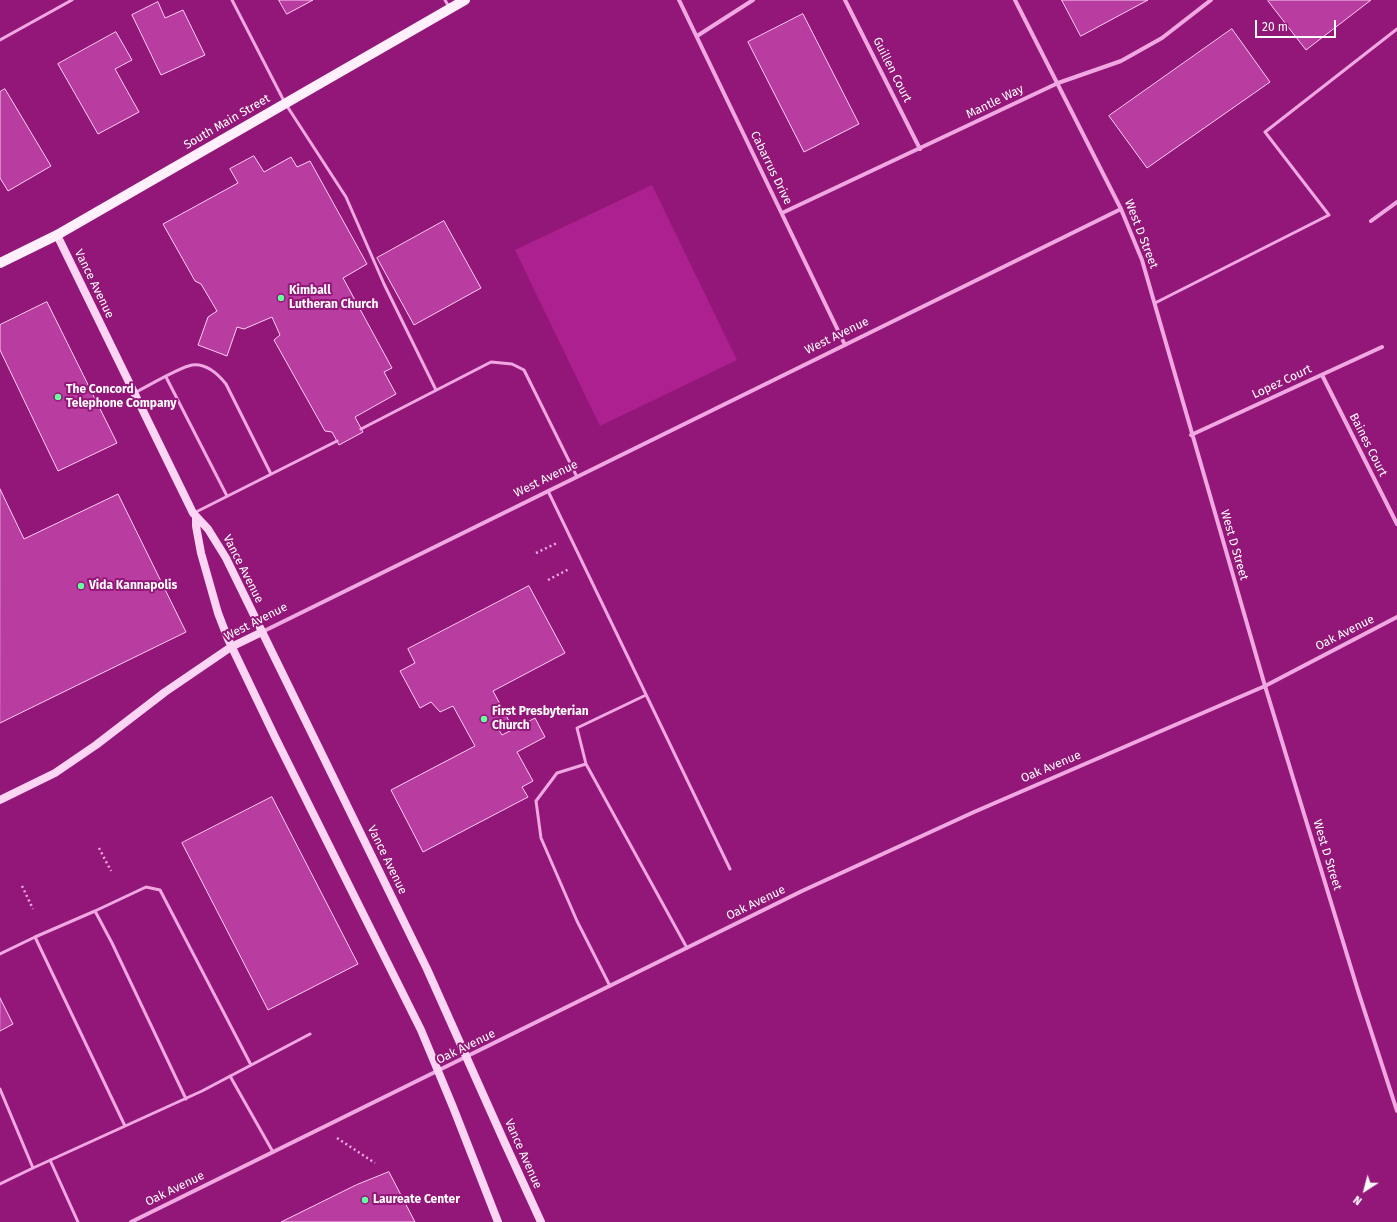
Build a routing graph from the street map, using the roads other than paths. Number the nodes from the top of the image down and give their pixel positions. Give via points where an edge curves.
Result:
1 (72, 0) edge
2 (232, 0) edge
3 (465, 0) edge
4 (679, 0) edge
5 (753, 0) edge
6 (845, 0) edge
7 (1015, 0) edge
8 (1211, 0) edge
9 (447, 4) edge
10 (1397, 29) edge
11 (696, 36) junction
12 (0, 40) edge
13 (1058, 83) junction
14 (286, 103) junction
15 (920, 149) junction
16 (1397, 202) edge
17 (1121, 209) junction
18 (782, 213) junction
19 (1372, 221) dead end
20 (57, 235) junction
21 (0, 263) edge
22 (1155, 303) junction
23 (845, 345) junction
24 (1382, 347) dead end
25 (1322, 375) junction
26 (166, 377) junction
27 (436, 390) junction
28 (135, 393) junction
29 (361, 429) dead end
30 (1191, 435) junction
31 (337, 440) dead end
32 (271, 474) junction
33 (577, 477) junction
34 (548, 491) junction
35 (226, 496) junction
36 (194, 515) junction
37 (1397, 524) edge
38 (1397, 617) edge
39 (262, 632) junction
40 (231, 647) junction
41 (1265, 686) junction
42 (646, 695) junction
43 (586, 764) junction
44 (0, 800) edge
45 (730, 869) dead end
46 (95, 911) junction
47 (36, 936) junction
48 (687, 948) junction
49 (0, 954) edge
50 (610, 986) junction
51 (310, 1034) dead end
52 (467, 1057) junction
53 (251, 1065) junction
54 (438, 1071) junction
55 (230, 1076) junction
56 (0, 1089) edge
57 (186, 1099) junction
58 (1397, 1110) edge
59 (125, 1126) junction
60 (273, 1152) junction
61 (50, 1160) junction
62 (33, 1168) junction
63 (0, 1184) edge
64 (78, 1222) edge
65 (131, 1222) edge
66 (498, 1222) edge
67 (541, 1222) edge

1 - 12 lane
2 - 14 lane
3 - 9 main road, South Main Street
4 - 11 street, Cabarrus Drive
5 - 11 street
6 - 15 street, Guillen Court
7 - 13 street, West D Street
8 - 13 street, Mantle Way via 1162,38 1140,51 1121,61
9 - 14 main road, South Main Street
10 - 22 lane via 1265,132 1328,215
11 - 18 street, Cabarrus Drive
13 - 15 street, Mantle Way
13 - 17 street, West D Street
14 - 20 main road, South Main Street
14 - 27 lane via 346,197 384,284
15 - 18 street, Mantle Way
16 - 19 street
17 - 22 street, West D Street via 1142,260
17 - 23 street, West Avenue
18 - 23 street, Cabarrus Drive
20 - 21 main road, South Main Street
20 - 28 street, Vance Avenue
22 - 30 street, West D Street
23 - 33 street, West Avenue
24 - 25 street, Lopez Court
25 - 30 street, Lopez Court
25 - 37 street, Baines Court
26 - 28 lane
26 - 32 lane via 192,365 204,366 219,374
26 - 35 lane
27 - 29 lane
27 - 33 lane via 491,362 512,364 524,370
28 - 36 street, Vance Avenue
30 - 41 street, West D Street
31 - 32 lane
32 - 35 lane
33 - 34 street, West Avenue
34 - 39 street, West Avenue
34 - 42 lane
35 - 36 lane
36 - 39 street, Vance Avenue via 208,529 226,558
36 - 40 street, Vance Avenue via 201,553 218,613
38 - 41 street, Oak Avenue
39 - 40 street, West Avenue
39 - 52 street, Vance Avenue via 427,969
40 - 44 street, West Avenue via 55,773
40 - 54 street, Vance Avenue via 413,1014
41 - 48 street, Oak Avenue via 974,812 802,891
41 - 58 street, West D Street
42 - 43 lane via 577,728
42 - 45 lane
43 - 48 lane
43 - 50 lane via 557,773 536,801 541,838 577,921
46 - 47 lane
46 - 53 lane via 146,887 160,890
46 - 57 lane
47 - 49 lane
47 - 59 lane
48 - 50 street, Oak Avenue
50 - 52 street, Oak Avenue
51 - 53 lane
52 - 54 street, Oak Avenue
52 - 67 street, Vance Avenue
53 - 55 lane
54 - 60 street, Oak Avenue
54 - 66 street, Vance Avenue
55 - 57 lane
55 - 60 lane
56 - 62 lane
57 - 59 lane
59 - 61 lane
60 - 65 street, Oak Avenue
61 - 62 lane
61 - 64 lane
62 - 63 lane

